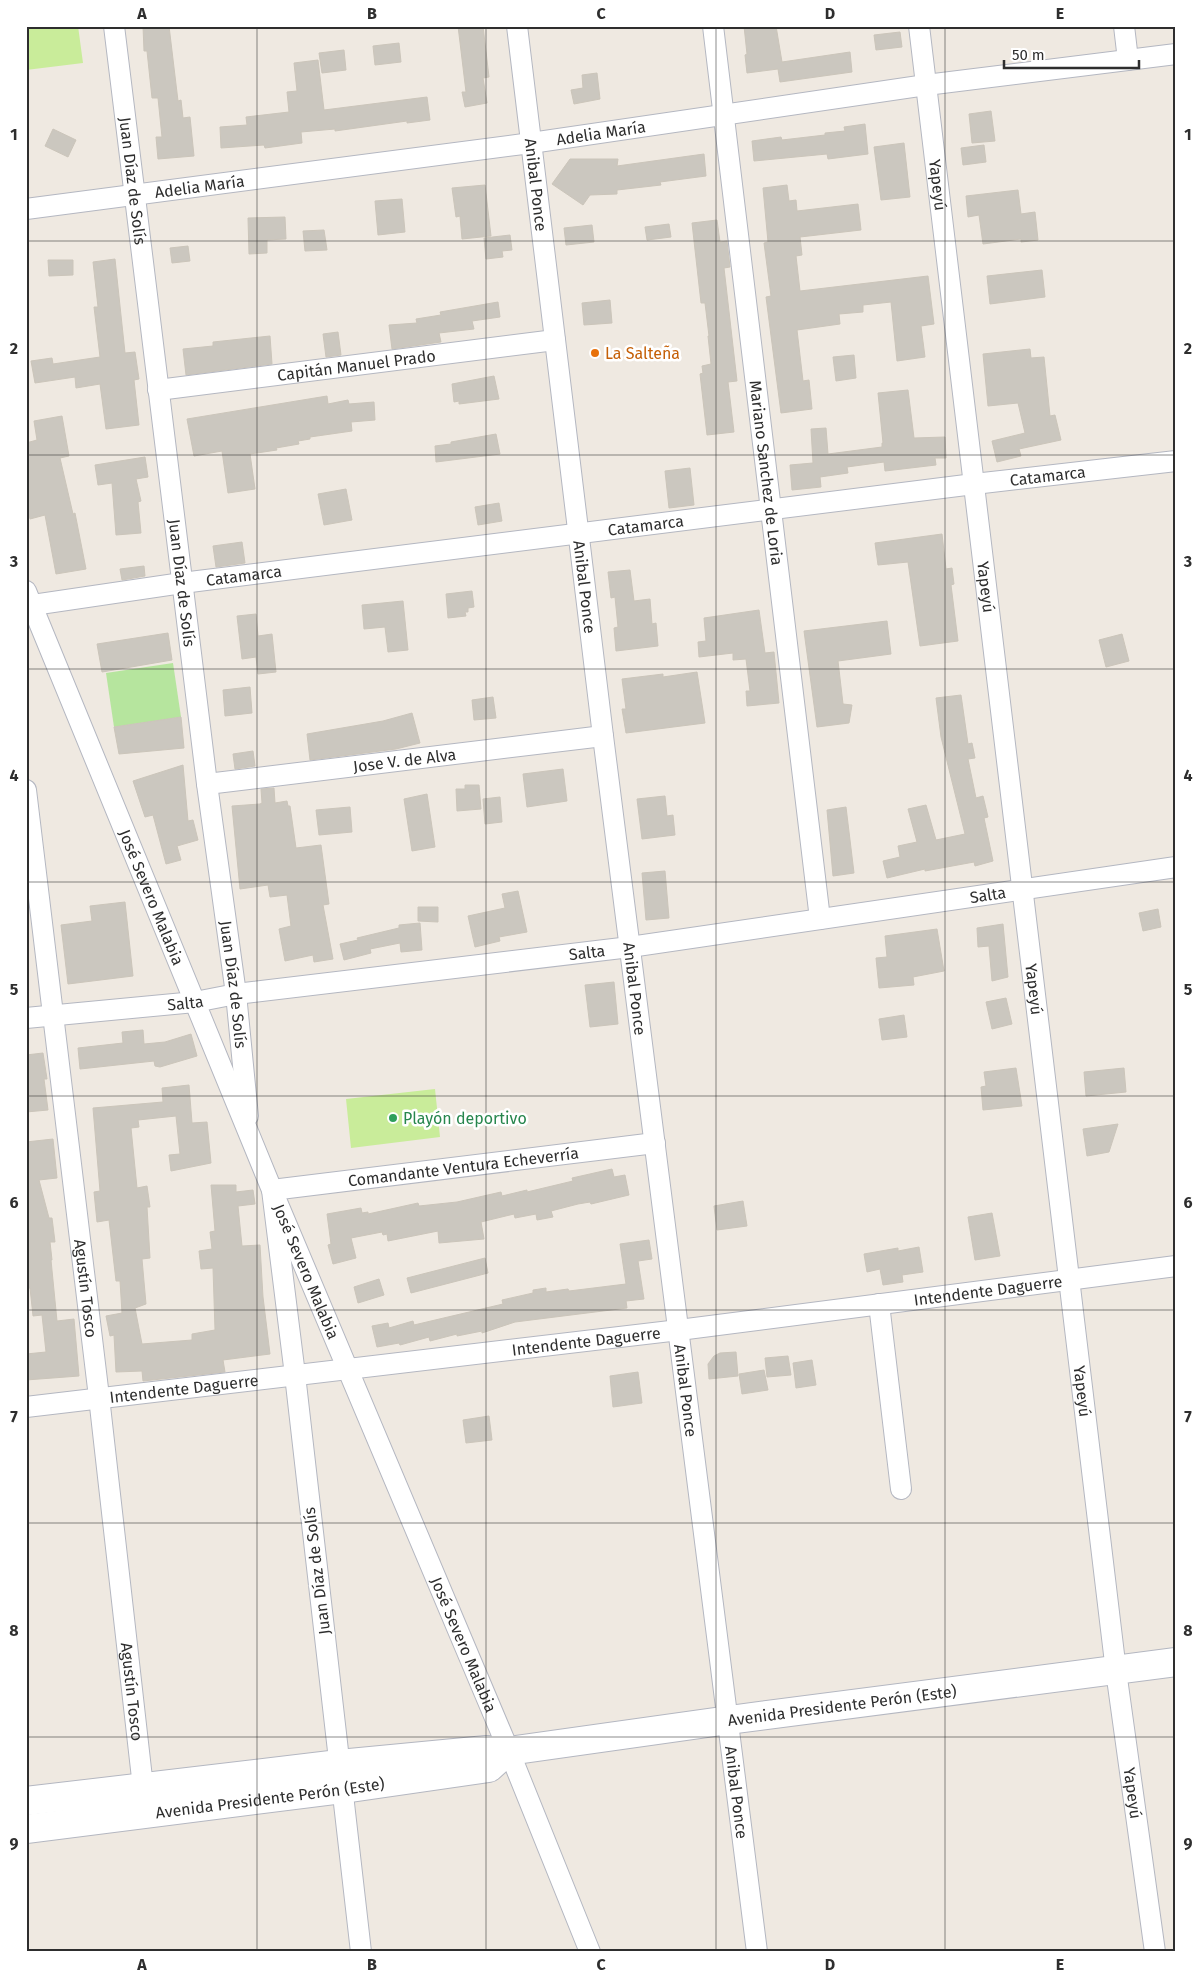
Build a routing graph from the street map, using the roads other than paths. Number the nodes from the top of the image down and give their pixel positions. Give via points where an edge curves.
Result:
1 (114, 26) edge
2 (517, 26) edge
3 (713, 26) edge
4 (919, 26) edge
5 (1124, 26) edge
6 (1176, 54) edge
7 (1128, 60) junction
8 (926, 85) junction
9 (724, 114) junction
10 (531, 143) junction
11 (135, 196) junction
12 (26, 209) edge
13 (555, 340) junction
14 (158, 390) junction
15 (1176, 461) edge
16 (974, 484) junction
17 (770, 510) junction
18 (578, 534) junction
19 (182, 583) junction
20 (28, 600) edge
21 (603, 736) junction
22 (207, 784) junction
23 (26, 790) edge
24 (1176, 866) edge
25 (1023, 889) junction
26 (820, 919) junction
27 (630, 947) junction
28 (236, 994) junction
29 (196, 1002) junction
30 (53, 1016) junction
31 (26, 1018) edge
32 (251, 1139) junction
33 (655, 1143) junction
34 (272, 1190) junction
35 (1176, 1266) edge
36 (1070, 1280) junction
37 (879, 1304) junction
38 (679, 1330) junction
39 (348, 1368) junction
40 (295, 1375) junction
41 (100, 1397) junction
42 (26, 1407) edge
43 (901, 1490) dead end
44 (1176, 1662) edge
45 (1116, 1671) junction
46 (729, 1720) junction
47 (509, 1751) junction
48 (341, 1776) junction
49 (143, 1787) junction
50 (26, 1801) edge
51 (26, 1829) edge
52 (361, 1952) edge
53 (590, 1952) edge
54 (757, 1952) edge
55 (1155, 1952) edge

1 - 11 street, Juan Díaz de Solís
2 - 10 street, Anibal Ponce
3 - 9 street, Mariano Sanchez de Loria
4 - 8 street, Yapeyú
5 - 7 street
6 - 7 street, Adelia María
7 - 8 street, Adelia María
8 - 9 street, Adelia María
8 - 16 street, Yapeyú
9 - 10 street, Adelia María
9 - 17 street, Mariano Sanchez de Loria
10 - 11 street, Adelia María
10 - 13 street, Anibal Ponce
11 - 12 street, Adelia María
11 - 14 street, Juan Díaz de Solís
13 - 14 street, Capitán Manuel Prado
13 - 18 street, Anibal Ponce
14 - 19 street, Juan Díaz de Solís
15 - 16 street, Catamarca
16 - 17 street, Catamarca
16 - 25 street, Yapeyú
17 - 18 street, Catamarca
17 - 26 street, Mariano Sanchez de Loria
18 - 19 street, Catamarca
18 - 21 street, Anibal Ponce
19 - 20 street, Catamarca
19 - 22 street, Juan Díaz de Solís
20 - 29 street, José Severo Malabia
21 - 22 street, Jose V. de Alva
21 - 27 street, Anibal Ponce
22 - 28 street, Juan Díaz de Solís
23 - 30 street, Agustín Tosco
24 - 25 street, Salta
25 - 26 street, Salta
25 - 36 street, Yapeyú
26 - 27 street, Salta
27 - 28 street, Salta
27 - 33 street, Anibal Ponce
28 - 29 street, Salta
28 - 32 street, Juan Díaz de Solís
29 - 30 street, Salta
29 - 32 street, José Severo Malabia
30 - 31 street, Salta
30 - 41 street, Agustín Tosco
32 - 34 street, José Severo Malabia
33 - 34 street, Comandante Ventura Echeverría
33 - 38 street, Anibal Ponce
34 - 39 street, José Severo Malabia
34 - 40 street, Juan Díaz de Solís
35 - 36 street, Intendente Daguerre
36 - 37 street, Intendente Daguerre
36 - 45 street, Yapeyú
37 - 38 street, Intendente Daguerre
37 - 43 street
38 - 39 street, Intendente Daguerre
38 - 46 street, Anibal Ponce
39 - 40 street, Intendente Daguerre
39 - 47 street, José Severo Malabia
40 - 41 street, Intendente Daguerre
40 - 48 street, Juan Díaz de Solís
41 - 42 street, Intendente Daguerre
41 - 49 street, Agustín Tosco
44 - 45 main road, Avenida Presidente Perón (Este)
45 - 46 main road, Avenida Presidente Perón (Este)
45 - 55 street, Yapeyú
46 - 47 main road, Avenida Presidente Perón (Este)
46 - 54 street, Anibal Ponce
47 - 48 main road, Avenida Presidente Perón (Este) via 489,1768
47 - 53 street, José Severo Malabia
48 - 49 main road, Avenida Presidente Perón (Este)
48 - 51 main road, Avenida Presidente Perón (Este)
48 - 52 street, Juan Díaz de Solís
49 - 50 main road, Avenida Presidente Perón (Este)

